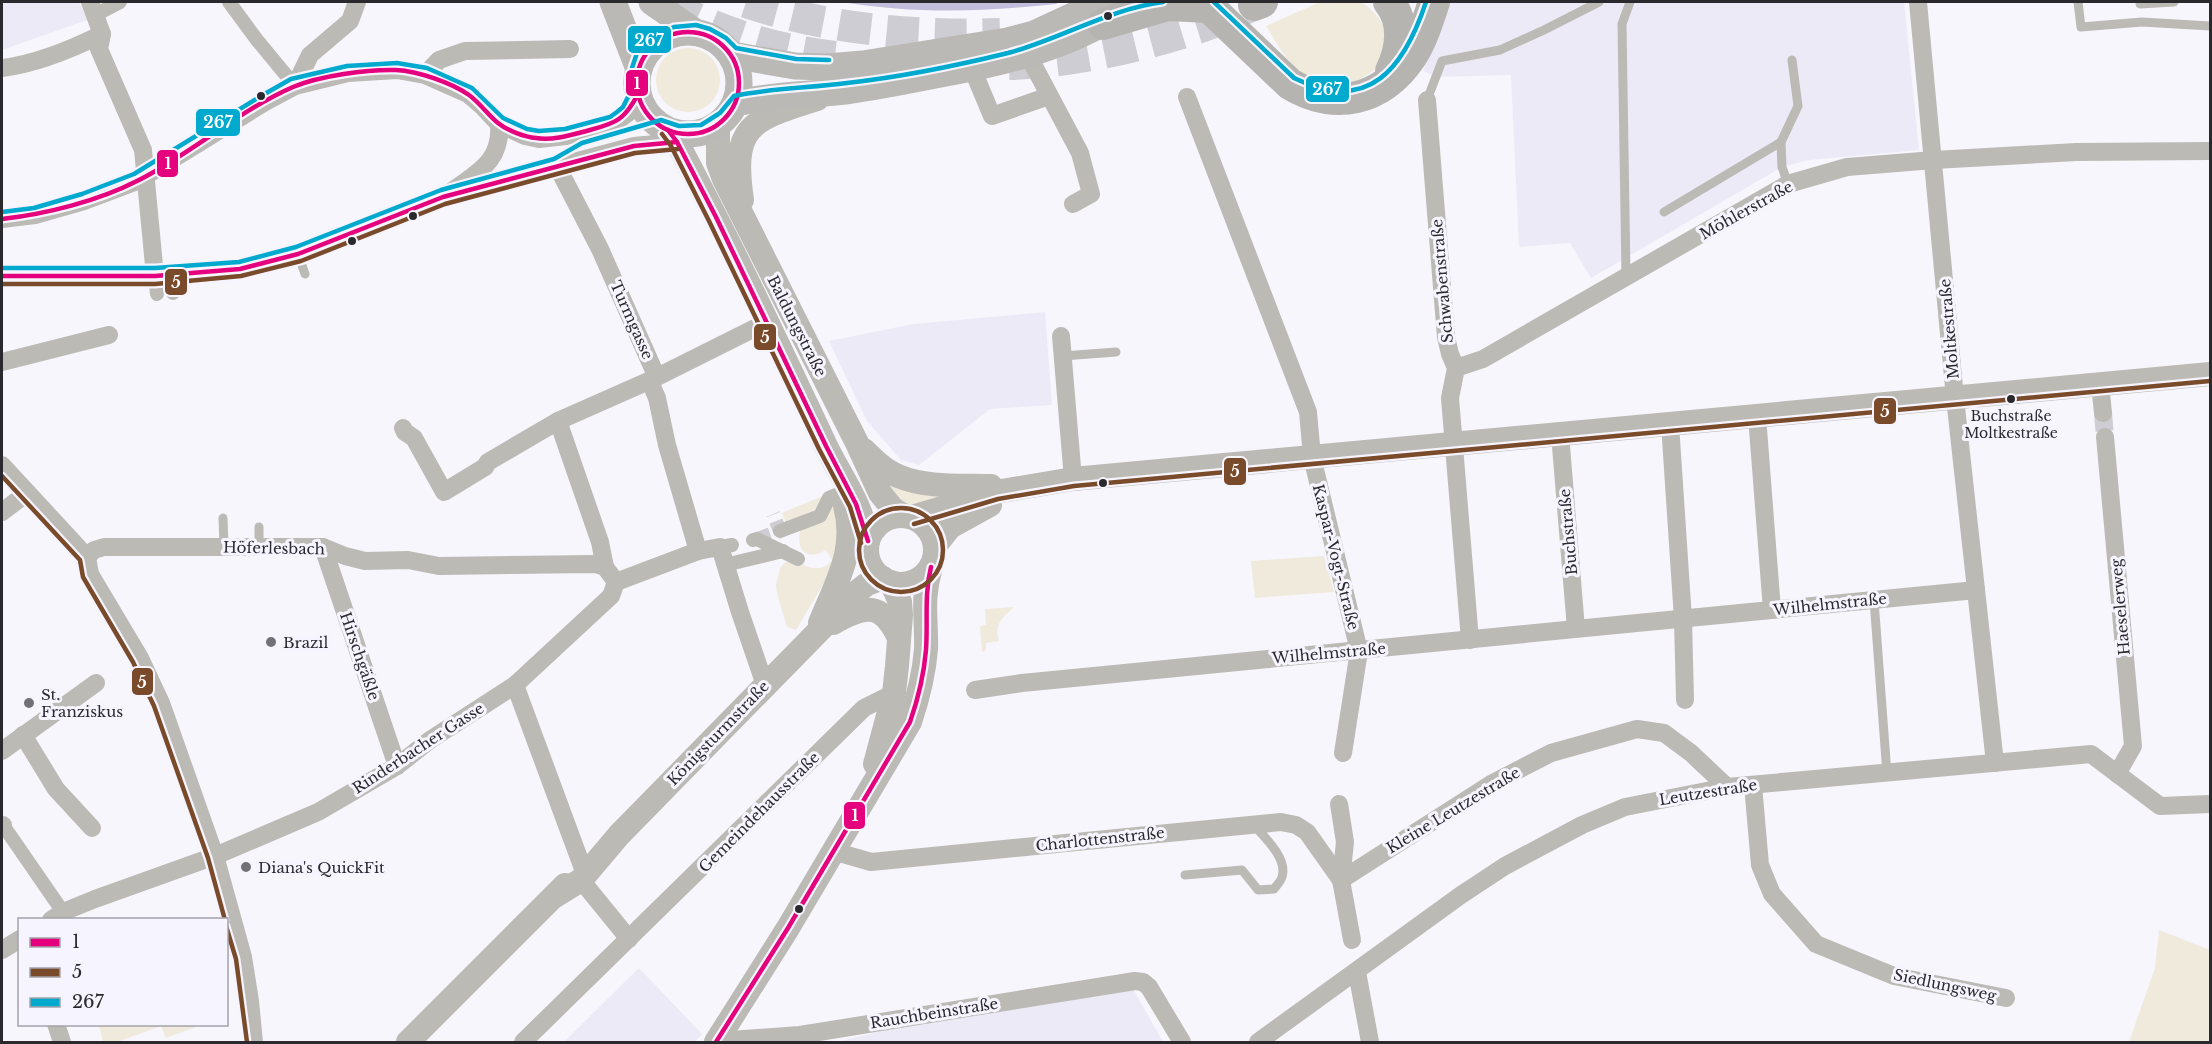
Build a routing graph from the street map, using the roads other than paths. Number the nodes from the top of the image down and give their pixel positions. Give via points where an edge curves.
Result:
1 (120, 2) edge
2 (229, 2) edge
3 (357, 2) edge
4 (613, 2) edge
5 (652, 2) edge
6 (1138, 2) edge
7 (1389, 2) edge
8 (1434, 2) edge
9 (1599, 2) edge
10 (1630, 2) edge
11 (1918, 2) edge
12 (2078, 2) edge
13 (2174, 2) edge
14 (1232, 3) edge
15 (2139, 3) edge
16 (93, 8) edge
17 (1091, 10) edge
18 (2142, 22) junction
19 (2211, 27) edge
20 (695, 32) junction
21 (102, 34) junction
22 (570, 49) dead end
23 (732, 55) junction
24 (1028, 55) junction
25 (1792, 60) dead end
26 (2, 68) edge
27 (972, 68) junction
28 (425, 75) junction
29 (638, 82) junction
30 (1385, 83) junction
31 (295, 87) junction
32 (842, 91) junction
33 (1049, 96) junction
34 (1187, 97) dead end
35 (1427, 100) joint
36 (736, 103) junction
37 (499, 124) junction
38 (718, 125) junction
39 (669, 133) junction
40 (1781, 141) junction
41 (2211, 151) edge
42 (1934, 160) junction
43 (490, 161) junction
44 (557, 166) junction
45 (145, 176) junction
46 (504, 182) junction
47 (1788, 184) junction
48 (443, 197) junction
49 (1073, 204) dead end
50 (1664, 212) dead end
51 (2, 219) edge
52 (747, 226) junction
53 (298, 254) junction
54 (305, 274) dead end
55 (2, 276) edge
56 (1626, 278) junction
57 (165, 285) junction
58 (767, 322) junction
59 (108, 335) dead end
60 (1061, 336) dead end
61 (1116, 352) dead end
62 (1063, 356) junction
63 (2, 362) edge
64 (1456, 368) junction
65 (2211, 374) edge
66 (653, 380) junction
67 (2100, 384) junction
68 (1955, 398) junction
69 (2103, 413) tunnel mouth
70 (1757, 416) junction
71 (558, 421) junction
72 (1670, 424) junction
73 (404, 430) dead end
74 (1560, 434) junction
75 (2105, 437) tunnel mouth
76 (857, 443) junction
77 (1454, 444) junction
78 (826, 445) junction
79 (1312, 457) junction
80 (2, 465) edge
81 (1073, 479) junction
82 (1029, 486) junction
83 (27, 493) junction
84 (836, 495) dead end
85 (2, 512) edge
86 (907, 516) junction
87 (223, 518) dead end
88 (259, 527) dead end
89 (753, 540) dead end
90 (224, 547) junction
91 (259, 547) junction
92 (323, 547) junction
93 (868, 547) junction
94 (698, 551) junction
95 (783, 551) junction
96 (933, 556) junction
97 (87, 557) junction
98 (798, 558) dead end
99 (725, 565) junction
100 (611, 575) junction
101 (887, 580) junction
102 (1976, 590) junction
103 (1874, 600) junction
104 (1772, 610) junction
105 (1683, 619) junction
106 (1576, 629) junction
107 (817, 631) junction
108 (899, 638) junction
109 (1470, 640) junction
110 (1359, 651) junction
111 (96, 683) dead end
112 (515, 685) junction
113 (765, 685) junction
114 (975, 690) dead end
115 (894, 693) junction
116 (1685, 700) dead end
117 (29, 731) junction
118 (2, 751) edge
119 (1343, 753) dead end
120 (1995, 763) junction
121 (398, 766) junction
122 (1887, 774) junction
123 (2118, 774) junction
124 (1754, 785) junction
125 (1727, 787) junction
126 (862, 799) junction
127 (1339, 804) dead end
128 (2211, 804) edge
129 (1253, 824) junction
130 (2, 825) edge
131 (92, 828) dead end
132 (833, 851) junction
133 (215, 856) junction
134 (581, 873) junction
135 (1185, 874) dead end
136 (1341, 880) junction
137 (57, 916) edge
138 (629, 939) junction
139 (18, 940) edge
140 (1353, 940) dead end
141 (2, 950) edge
142 (1357, 972) junction
143 (2006, 998) dead end
144 (57, 1026) edge
145 (62, 1042) edge
146 (254, 1042) edge
147 (408, 1042) edge
148 (522, 1042) edge
149 (716, 1042) edge
150 (1182, 1042) edge
151 (1258, 1042) edge
152 (1370, 1042) edge

1 - 16 street
2 - 31 street
3 - 31 street via 350,21 310,55
4 - 29 main road
5 - 20 main road
6 - 17 main road
7 - 30 highway via 1401,32 1394,65
8 - 30 highway via 1411,57
9 - 35 lane via 1500,50 1442,61
10 - 56 lane via 1622,24
11 - 42 street, Moltkestraße
12 - 18 lane via 2081,27
13 - 15 lane
14 - 17 highway via 1168,5 1139,12
14 - 30 highway via 1256,51 1272,69 1305,93 1335,99 1360,96
15 - 18 lane
16 - 21 street
17 - 23 main road via 1007,41 863,64 795,66
17 - 24 main road via 1041,51
18 - 19 lane
20 - 23 main road via 722,44
20 - 29 main road via 675,33 658,41 643,57
21 - 26 street via 22,65
21 - 45 street via 99,49 143,150
22 - 28 street via 465,51 439,60
23 - 36 main road via 739,76
24 - 27 main road
24 - 33 street
25 - 40 lane via 1798,106
27 - 32 main road
27 - 33 street via 992,116
28 - 31 street via 376,70
28 - 37 street via 468,94
29 - 37 street via 629,112 612,124 539,140
29 - 39 main road via 643,108
31 - 45 street
32 - 36 main road
32 - 52 street via 787,109 752,127 739,149
33 - 49 street via 1080,153 1091,194
34 - 79 street, Kaspar-Vogt-Straße via 1308,412
35 - 64 street, Schwabenstraße via 1446,337
36 - 38 main road
37 - 43 street via 499,143
38 - 39 main road via 704,132
38 - 52 street, Baldungstraße via 717,163
39 - 44 street via 584,150
39 - 58 street, Baldungstraße
40 - 47 lane via 1782,167
40 - 50 lane
41 - 42 street, Möhlerstraße via 2076,152
42 - 47 street, Möhlerstraße via 1847,167
42 - 68 street, Moltkestraße
43 - 46 street
43 - 48 street
44 - 46 street
44 - 66 street, Turmgasse via 600,249 655,373
45 - 51 street via 84,201 35,215
45 - 57 street
46 - 48 street
47 - 56 street, Möhlerstraße
48 - 53 street
52 - 76 street, Baldungstraße
53 - 54 lane
53 - 57 street
55 - 57 street
56 - 64 street, Möhlerstraße via 1483,359
58 - 66 street
58 - 78 street, Baldungstraße
59 - 63 street
60 - 62 street
61 - 62 lane
62 - 81 street
64 - 77 street, Schwabenstraße via 1450,398
65 - 67 street
66 - 71 street
66 - 94 street, Turmgasse
67 - 68 street
67 - 69 street
68 - 70 street
68 - 102 street, Moltkestraße
70 - 72 street
70 - 104 street
71 - 73 street via 444,492 414,438
71 - 100 street
72 - 74 street
72 - 105 street
74 - 77 street
74 - 106 street, Buchstraße
75 - 123 street, Haeselerweg via 2133,746
76 - 82 street via 890,472 909,480
76 - 86 street, Baldungstraße via 885,502
77 - 79 street
77 - 109 street, Schwabenstraße
78 - 93 street, Baldungstraße via 862,513
78 - 107 street via 850,529 846,556
79 - 81 street
79 - 110 street, Kaspar-Vogt-Straße
80 - 83 street
81 - 82 street
82 - 86 street
82 - 96 street via 957,522
83 - 85 street
83 - 97 street
84 - 95 street via 829,498 820,516 785,529
86 - 93 street via 885,520 872,533
86 - 96 street via 928,528
87 - 90 lane
88 - 91 lane
89 - 95 street
90 - 91 street, Höferlesbach
90 - 97 street, Höferlesbach via 104,547
91 - 92 street, Höferlesbach
92 - 100 street, Höferlesbach via 365,561 408,560 439,566 595,564
92 - 121 street, Hirschgäßle
93 - 101 street via 870,562
93 - 107 street, Königsturmstraße via 861,570
94 - 99 street via 726,546
94 - 100 street
95 - 98 street
95 - 99 street
96 - 101 street via 924,576 914,582
96 - 126 street via 924,600 926,648 920,692 910,722
97 - 133 street via 90,574 140,658 161,703
99 - 113 street
100 - 112 street, Rinderbacher Gasse via 610,596
101 - 107 street, Königsturmstraße via 867,584
101 - 108 street via 900,602
102 - 103 street, Wilhelmstraße
102 - 120 street, Moltkestraße
103 - 104 street, Wilhelmstraße
103 - 122 lane
104 - 105 street, Wilhelmstraße
105 - 106 street, Wilhelmstraße
105 - 116 street
106 - 109 street, Wilhelmstraße
107 - 108 street via 847,615 869,609 891,621
107 - 113 street, Königsturmstraße
108 - 115 street
109 - 110 street, Wilhelmstraße
110 - 114 street, Wilhelmstraße via 1002,684
110 - 119 street
111 - 117 street
112 - 121 street, Rinderbacher Gasse via 430,740
112 - 134 street
113 - 134 street, Königsturmstraße
115 - 126 street via 877,760
115 - 138 street, Gemeindehausstraße via 864,708
117 - 118 street
117 - 131 street via 56,789
120 - 122 street, Leutzestraße
120 - 123 street, Leutzestraße via 2091,754
121 - 133 street, Rinderbacher Gasse via 318,812
122 - 124 street, Leutzestraße
123 - 128 street, Leutzestraße via 2160,806
124 - 125 street, Leutzestraße
124 - 143 street, Siedlungsweg via 1760,864 1772,894 1816,944 1894,976
125 - 136 street, Kleine Leutzestraße via 1692,753 1664,733 1637,729 1551,753 1511,773
125 - 142 street, Leutzestraße via 1625,807 1541,845 1470,889
126 - 132 street
127 - 136 street via 1345,842
129 - 132 street, Charlottenstraße via 871,862
129 - 135 lane via 1277,853 1282,866 1282,878 1274,889 1258,890 1242,870
129 - 136 street, Charlottenstraße via 1296,825 1314,841
130 - 137 street
132 - 149 street
133 - 137 street, Rinderbacher Gasse
133 - 146 street via 243,957
134 - 138 street
134 - 147 street, Königsturmstraße
136 - 140 street
138 - 148 street, Gemeindehausstraße
139 - 141 street
142 - 151 street, Leutzestraße
142 - 152 street
144 - 145 street
149 - 150 street, Rauchbeinstraße via 800,1035 1135,981 1149,987

